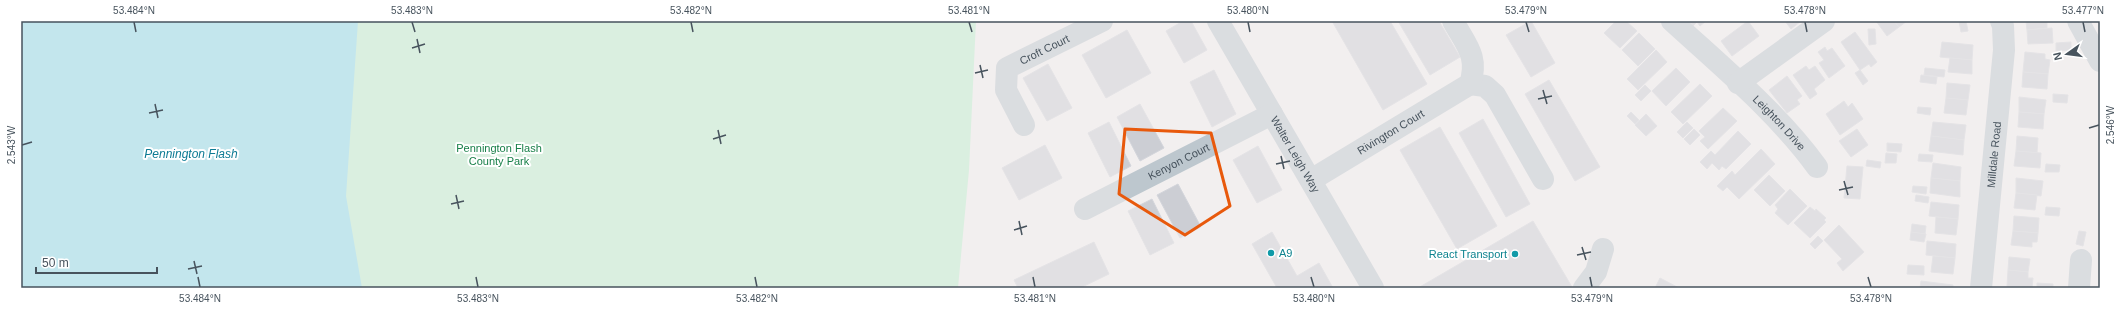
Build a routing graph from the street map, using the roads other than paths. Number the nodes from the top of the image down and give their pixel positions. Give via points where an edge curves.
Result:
1 (1102, 21) edge
2 (1218, 21) edge
3 (1452, 21) edge
4 (1672, 21) edge
5 (1824, 21) edge
6 (2001, 21) edge
7 (2078, 21) edge
8 (2100, 61) edge
9 (1738, 83) junction
10 (1470, 84) junction
11 (1272, 114) junction
12 (1024, 125) dead end
13 (1816, 167) dead end
14 (1543, 179) dead end
15 (1311, 180) junction
16 (1085, 209) dead end
17 (1603, 249) dead end
18 (2081, 260) dead end
19 (1373, 288) edge
20 (1584, 288) edge
21 (1981, 288) edge
22 (2079, 288) edge

1 - 12 street, Croft Court via 1007,68 1006,90
2 - 11 street, Walter Leigh Way
3 - 10 street via 1472,54 1475,70
4 - 9 street, Leighton Drive
5 - 9 street
6 - 21 street, Milldale Road via 2004,50
7 - 8 street
9 - 13 street, Leighton Drive via 1801,146
10 - 14 street via 1485,86 1495,96
10 - 15 street, Rivington Court
11 - 15 street, Walter Leigh Way
11 - 16 street, Kenyon Court
15 - 19 street, Walter Leigh Way
17 - 20 street via 1596,272
18 - 22 street

